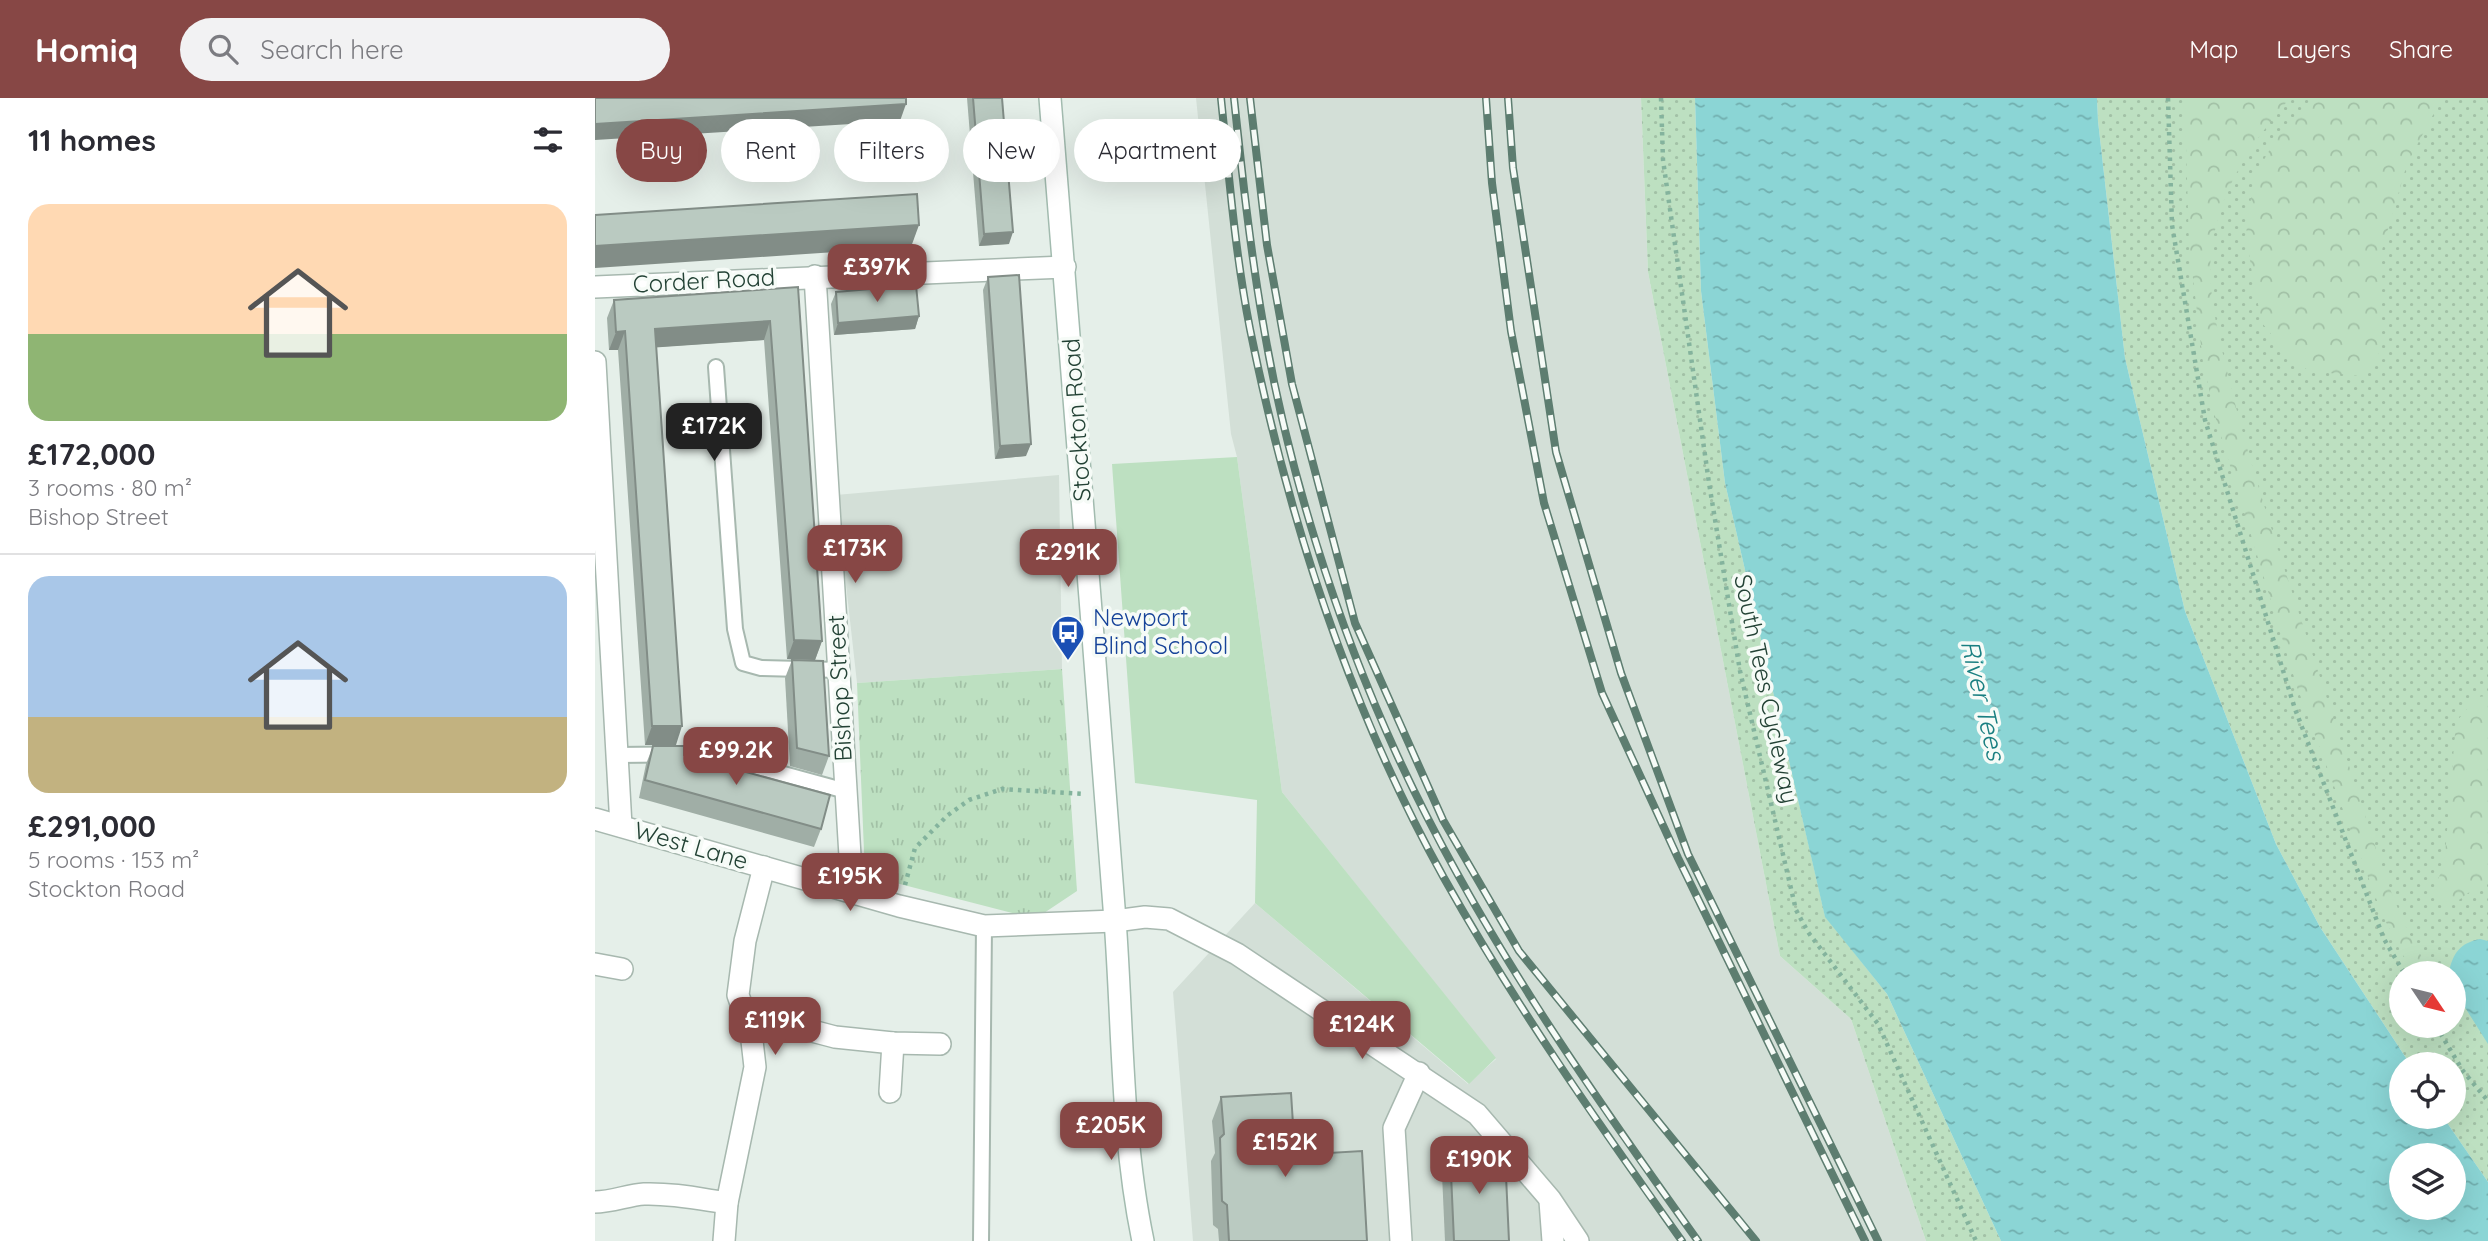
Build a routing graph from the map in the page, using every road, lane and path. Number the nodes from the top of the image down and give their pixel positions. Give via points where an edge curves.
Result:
1 (1051, 98) edge
2 (1661, 98) edge
3 (2168, 98) edge
4 (1065, 267) junction
5 (815, 276) junction
6 (595, 287) edge
7 (595, 362) edge
8 (716, 367) dead end
9 (839, 670) junction
10 (617, 755) junction
11 (846, 791) junction
12 (1104, 795) junction
13 (595, 819) edge
14 (621, 827) junction
15 (764, 867) junction
16 (841, 888) junction
17 (899, 906) junction
18 (1115, 921) junction
19 (984, 926) junction
20 (2397, 961) edge
21 (595, 964) edge
22 (622, 969) dead end
23 (751, 1032) junction
24 (2443, 1038) edge
25 (893, 1043) junction
26 (940, 1044) dead end
27 (1419, 1073) junction
28 (890, 1092) dead end
29 (2488, 1101) edge
30 (1550, 1199) junction
31 (595, 1202) edge
32 (727, 1203) junction
33 (724, 1241) edge
34 (981, 1241) edge
35 (1143, 1241) edge
36 (1401, 1241) edge
37 (1553, 1241) edge
38 (1578, 1241) edge
39 (1976, 1241) edge

1 - 4 street, Stockton Road
2 - 39 path, South Tees Cycleway via 1663,160 1711,496 1740,670 1796,911 1878,1024
3 - 20 path via 2172,225 2205,420 2295,709 2384,939
4 - 5 street, Corder Road
4 - 12 street, Stockton Road
5 - 6 street, Corder Road
5 - 9 street, Bishop Street
7 - 10 street
8 - 9 lane via 736,629 743,663 761,668
9 - 11 street, Bishop Street
10 - 11 lane via 710,754
10 - 14 street
11 - 16 street, Bishop Street via 850,856
12 - 17 path via 1002,789 969,800 915,848
12 - 18 street, Stockton Road
13 - 14 street, West Lane
14 - 15 street, West Lane
15 - 16 street, West Lane
15 - 23 street via 745,942 738,995
16 - 17 street, West Lane
17 - 19 street, West Lane
18 - 19 street, West Lane
18 - 27 street, West Lane via 1169,919 1237,954
18 - 35 street, Stockton Road via 1135,1205
19 - 34 lane
21 - 22 street
23 - 25 street via 797,1027 835,1037
23 - 32 street via 755,1067
24 - 29 path via 2463,1072
25 - 26 street
25 - 28 street
27 - 30 street, West Lane via 1477,1114
27 - 36 street via 1394,1128
30 - 37 street
30 - 38 street, West Lane
31 - 32 street via 644,1194
32 - 33 street

